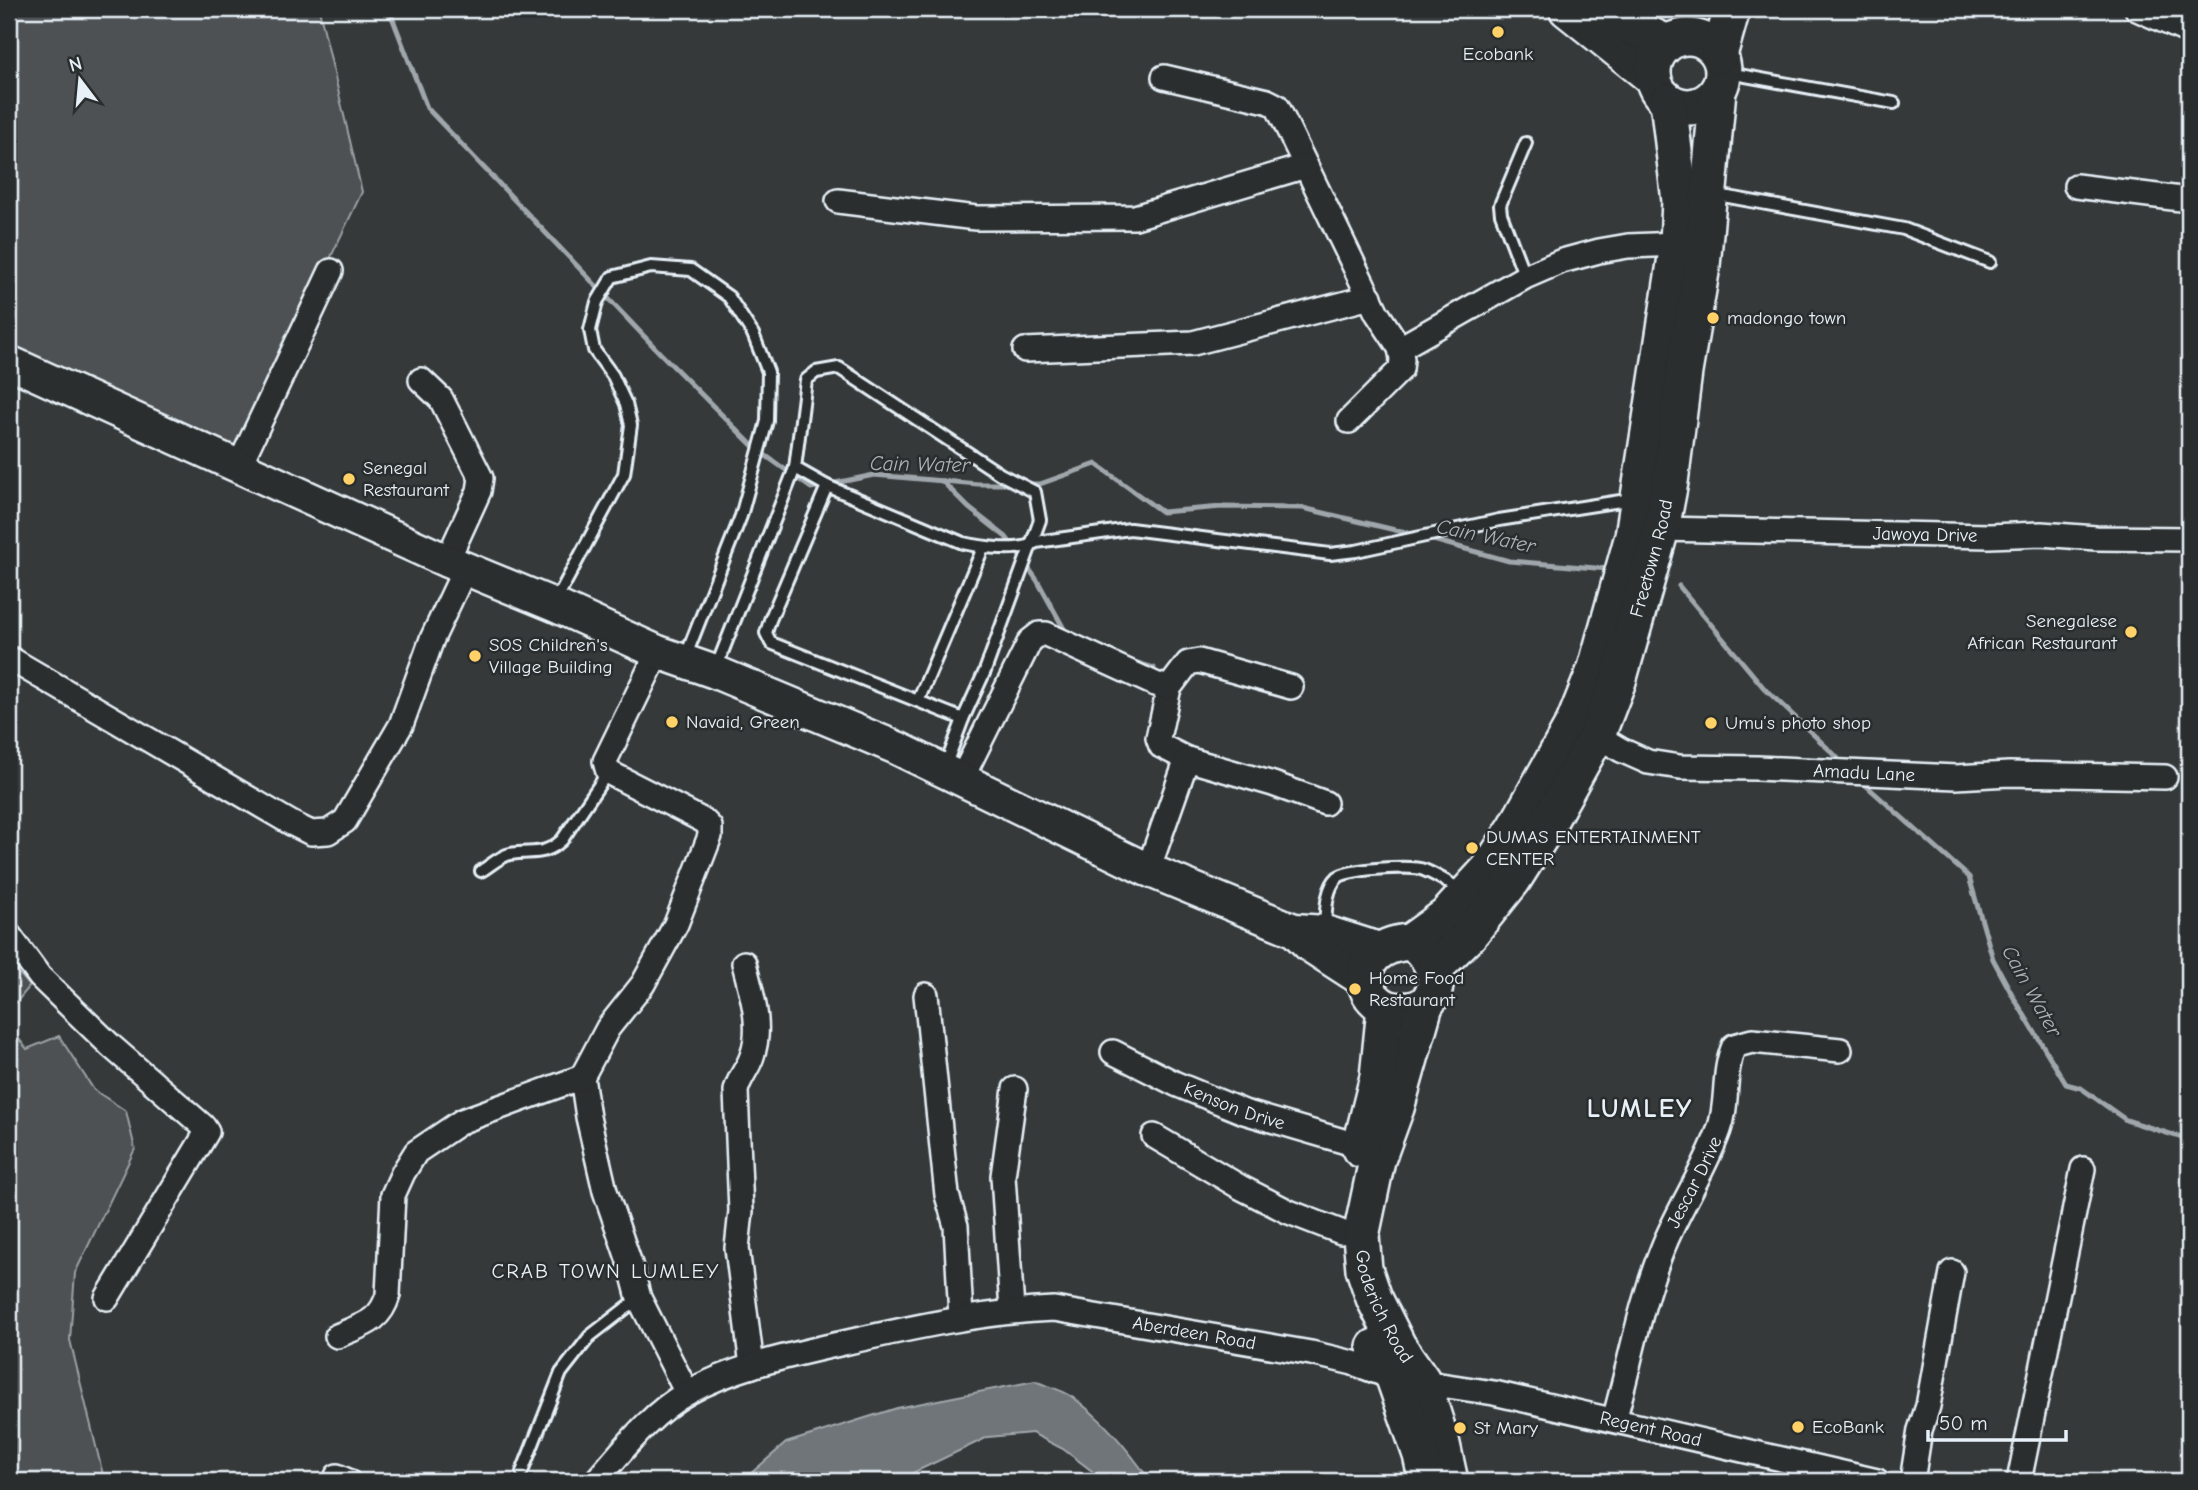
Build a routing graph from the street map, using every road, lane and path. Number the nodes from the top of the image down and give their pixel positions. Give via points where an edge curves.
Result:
1 (1567, 9) edge
2 (1605, 9) edge
3 (1732, 9) edge
4 (2137, 9) edge
5 (1685, 29) edge
6 (2189, 32) edge
7 (1720, 72) junction
8 (1164, 77) dead end
9 (1660, 89) junction
10 (1894, 103) dead end
11 (1526, 143) dead end
12 (1306, 166) junction
13 (2076, 186) dead end
14 (1709, 194) junction
15 (2189, 200) edge
16 (838, 201) dead end
17 (1678, 244) junction
18 (1990, 261) dead end
19 (331, 271) dead end
20 (1525, 277) junction
21 (1370, 297) junction
22 (1399, 348) junction
23 (1025, 350) dead end
24 (9, 362) edge
25 (421, 380) dead end
26 (1349, 421) dead end
27 (239, 467) junction
28 (795, 468) junction
29 (827, 486) junction
30 (1639, 498) junction
31 (1661, 529) junction
32 (2189, 538) edge
33 (1030, 547) junction
34 (983, 548) junction
35 (456, 565) junction
36 (554, 605) junction
37 (671, 656) junction
38 (9, 658) edge
39 (715, 672) junction
40 (1291, 687) dead end
41 (1169, 688) junction
42 (918, 701) junction
43 (963, 719) junction
44 (1585, 729) junction
45 (1187, 759) junction
46 (608, 772) junction
47 (953, 774) junction
48 (2165, 777) dead end
49 (1325, 803) dead end
50 (1148, 870) junction
51 (481, 871) dead end
52 (1468, 894) junction
53 (1294, 930) junction
54 (1325, 932) junction
55 (9, 935) edge
56 (1394, 946) junction
57 (744, 962) dead end
58 (1434, 969) junction
59 (926, 995) dead end
60 (1376, 995) junction
61 (1425, 1005) junction
62 (1840, 1050) dead end
63 (1114, 1052) dead end
64 (582, 1077) junction
65 (1015, 1089) dead end
66 (1154, 1136) dead end
67 (1360, 1146) junction
68 (2083, 1169) dead end
69 (1341, 1232) junction
70 (1952, 1272) dead end
71 (107, 1298) dead end
72 (639, 1298) junction
73 (1012, 1310) junction
74 (961, 1317) junction
75 (337, 1336) dead end
76 (752, 1366) junction
77 (1408, 1379) junction
78 (687, 1393) junction
79 (1614, 1420) junction
80 (522, 1472) dead end
81 (1868, 1480) edge
82 (596, 1481) edge
83 (1427, 1481) edge
84 (1450, 1481) edge
85 (1912, 1481) edge
86 (2019, 1481) edge

1 - 9 main road
2 - 5 main road via 1630,26
3 - 7 main road, Freetown Road
4 - 6 street
5 - 7 main road via 1710,45
5 - 9 main road via 1656,56 1653,66
7 - 9 main road via 1709,100 1695,106 1681,106
7 - 10 lane
7 - 14 main road, Freetown Road
8 - 12 street via 1277,106
9 - 17 main road, Freetown Road via 1680,201
11 - 20 lane via 1500,205
12 - 16 street via 1135,217 976,218
12 - 21 street
13 - 15 street
14 - 18 lane via 1904,229
14 - 31 main road, Freetown Road
17 - 20 street via 1599,251
17 - 30 main road, Freetown Road
19 - 27 street
20 - 22 street
21 - 22 street
21 - 23 street via 1193,344
22 - 26 street via 1401,369
24 - 27 main road
25 - 35 street via 441,399 481,478
27 - 35 main road
28 - 29 lane
28 - 33 lane via 806,380 816,372 839,368 1000,474 1035,492 1040,520
28 - 39 lane
29 - 34 lane
29 - 42 lane via 766,633 771,643
30 - 33 lane via 1330,554 1129,529 1036,542
30 - 44 main road, Freetown Road
31 - 32 street, Jawoya Drive
31 - 44 main road, Freetown Road via 1618,681
33 - 34 lane
33 - 43 lane
34 - 42 lane
35 - 36 main road
35 - 38 street via 401,725 345,821 328,832 311,833 291,823
36 - 37 main road
36 - 37 lane via 624,474 631,425 613,376 594,350 590,330 597,302 612,277 651,267 691,270 729,298 753,334 768,372 767,421 741,516
37 - 39 main road
37 - 46 street via 605,761
39 - 47 main road
40 - 41 street via 1199,661 1188,663
41 - 45 street via 1158,738 1161,746
41 - 47 street via 1039,634 1030,641
42 - 43 lane
43 - 47 lane
44 - 48 street, Amadu Lane via 1648,762 1680,767 1956,777
44 - 52 main road, Freetown Road
44 - 58 main road, Freetown Road via 1542,834 1469,935
45 - 49 street
45 - 50 street
46 - 51 lane via 552,849 508,854
46 - 64 street via 704,821 710,836 676,924
47 - 50 main road
50 - 53 main road
52 - 54 lane via 1422,869 1344,873 1335,879 1327,900
52 - 56 main road, Freetown Road via 1446,916
53 - 54 main road
53 - 60 main road
54 - 56 main road
55 - 71 street via 40,977 207,1132
56 - 58 main road via 1427,956
56 - 60 main road via 1371,958 1366,970
57 - 76 street via 756,1010 756,1043 736,1091 741,1211 737,1248
58 - 61 main road via 1436,982
59 - 74 street via 947,1195 956,1226
60 - 61 main road via 1399,1011
60 - 67 main road, Goderich Road via 1378,1077
61 - 77 main road, Goderich Road via 1377,1160 1361,1236 1364,1269
62 - 79 street, Jescar Drive via 1752,1041 1734,1046 1724,1086 1723,1119 1713,1149 1662,1250
63 - 67 street, Kenson Drive via 1244,1112
64 - 72 street via 605,1191
64 - 75 street via 462,1121 416,1152 393,1195 384,1310
65 - 73 street via 1003,1176
66 - 69 street via 1240,1187
67 - 69 main road, Goderich Road
68 - 86 street
69 - 77 main road, Goderich Road via 1343,1275 1357,1311
70 - 85 street
72 - 78 street
72 - 80 lane via 590,1336 561,1373
73 - 74 street, Aberdeen Road
73 - 77 street, Aberdeen Road via 1091,1314 1311,1353
74 - 76 street, Aberdeen Road
76 - 78 street, Aberdeen Road
77 - 79 street, Regent Road
77 - 83 main road, Goderich Road
77 - 84 main road, Goderich Road via 1441,1440
78 - 82 street, Aberdeen Road via 659,1412
79 - 81 street, Regent Road

